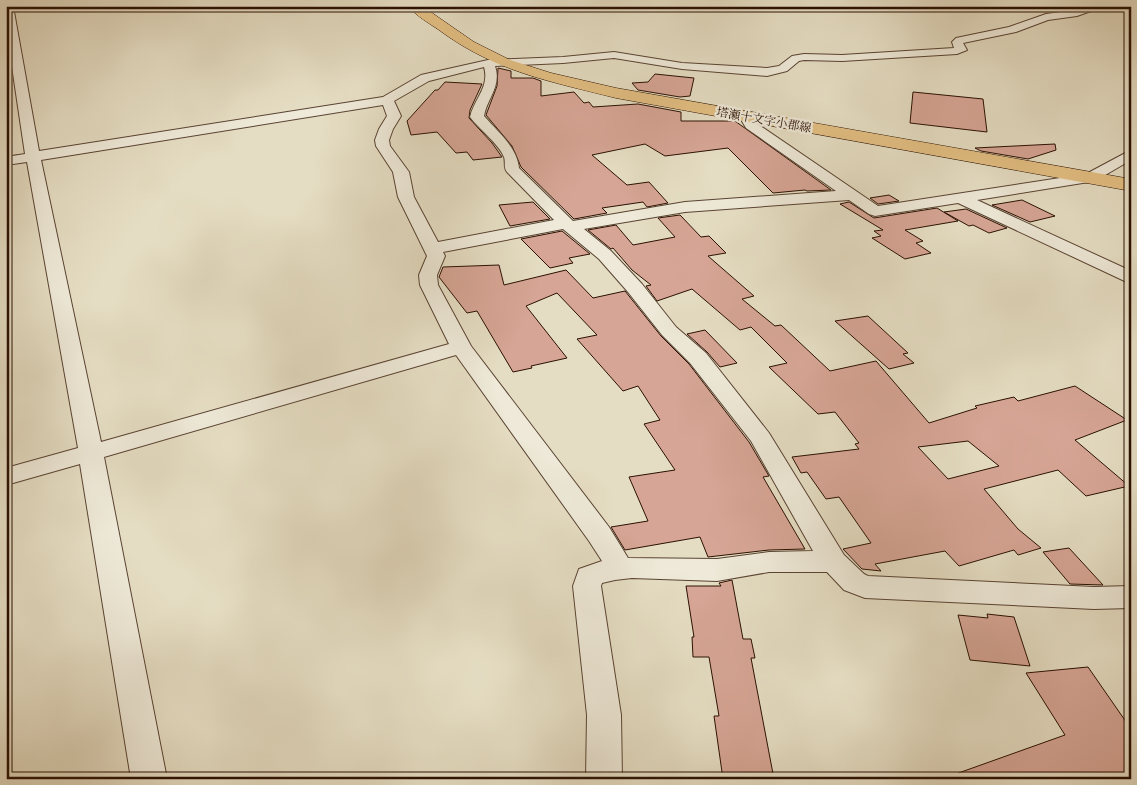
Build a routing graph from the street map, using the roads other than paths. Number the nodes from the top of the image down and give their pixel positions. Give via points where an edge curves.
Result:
1 (8, 6) edge
2 (414, 6) edge
3 (1100, 6) edge
4 (488, 63) junction
5 (504, 63) junction
6 (387, 100) junction
7 (746, 116) junction
8 (6, 153) edge
9 (33, 153) junction
10 (1131, 154) edge
11 (6, 161) edge
12 (1090, 178) junction
13 (1131, 185) edge
14 (852, 195) junction
15 (962, 199) junction
16 (569, 225) junction
17 (434, 248) junction
18 (1131, 278) edge
19 (461, 347) junction
20 (91, 454) junction
21 (6, 477) edge
22 (834, 562) junction
23 (621, 569) junction
24 (1131, 597) edge
25 (149, 779) edge
26 (604, 779) edge

1 - 9 street
2 - 5 main road, 塔瀬十文字小郡線 via 478,50
3 - 5 street via 1046,17 1012,30 960,40 957,42 960,50 957,51 804,57 796,58 777,71 682,66 614,55
4 - 5 street
4 - 6 street via 425,78
4 - 16 street via 492,75 490,90 477,117 505,148 511,157 512,169
5 - 7 main road, 塔瀬十文字小郡線 via 616,93
6 - 9 street
6 - 17 street via 394,116 386,129 383,146 401,172 406,197
7 - 12 main road, 塔瀬十文字小郡線
7 - 14 street via 751,125
8 - 9 street
9 - 11 street
9 - 20 street
10 - 12 street
12 - 13 main road, 塔瀬十文字小郡線
12 - 15 street
14 - 15 street via 875,211
14 - 16 street via 685,207
15 - 18 street
16 - 17 street
16 - 22 street via 605,255 636,288 756,431
17 - 19 street via 436,256 428,275 429,285
19 - 20 street
19 - 23 street via 599,534
20 - 21 street
20 - 25 street
22 - 23 street via 771,562 696,571
22 - 24 street via 854,582 865,587
23 - 26 street via 595,572 588,577 587,586 604,715

